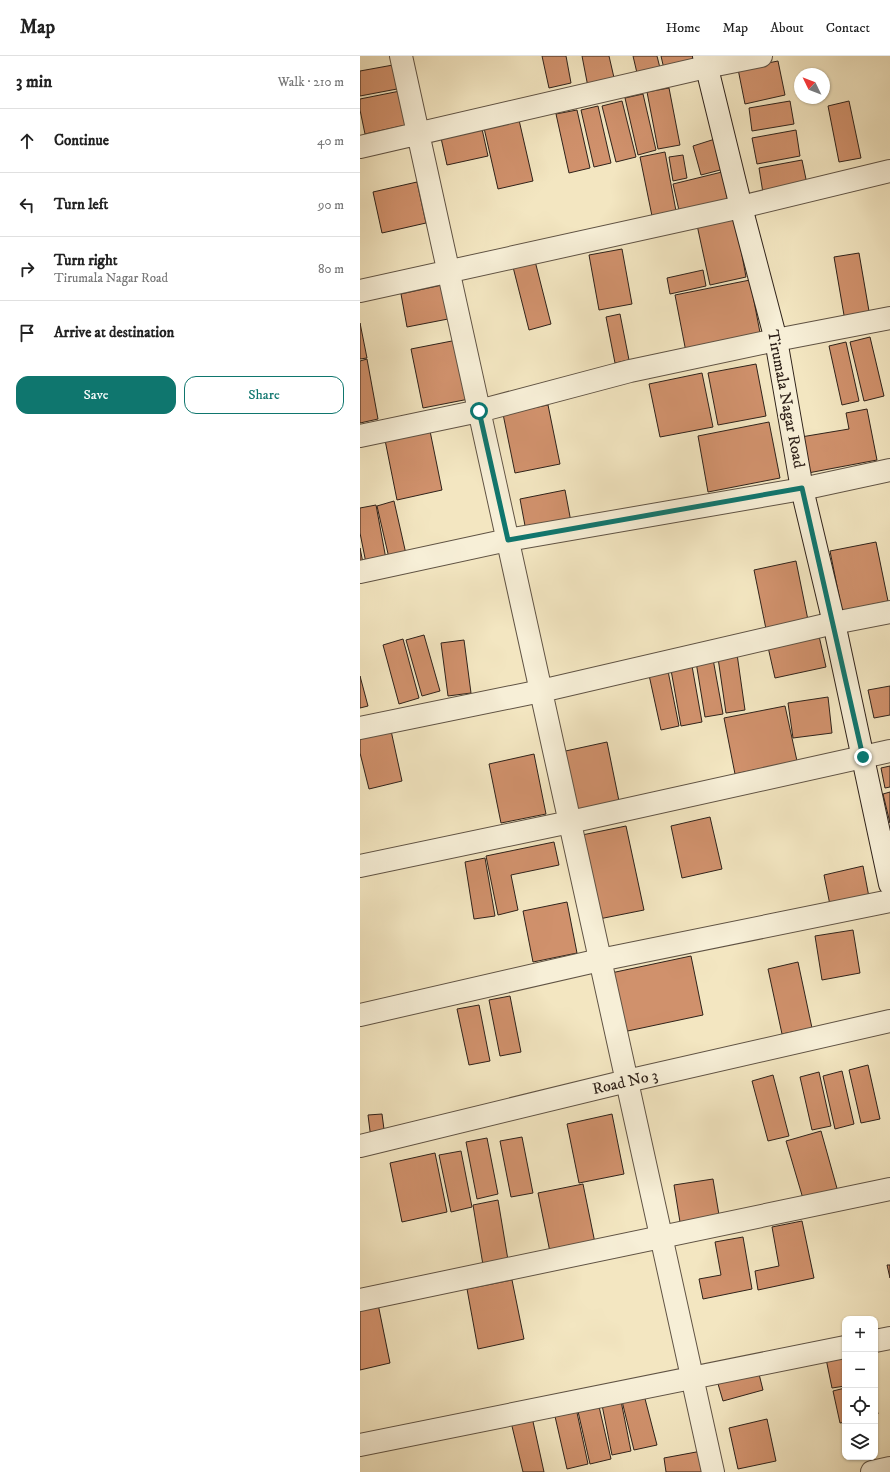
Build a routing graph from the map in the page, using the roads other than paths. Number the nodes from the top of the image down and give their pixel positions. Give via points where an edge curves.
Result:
1 (401, 56) edge
2 (761, 56) edge
3 (705, 61) edge
4 (418, 134) junction
5 (360, 146) edge
6 (890, 171) edge
7 (741, 207) junction
8 (448, 270) junction
9 (360, 291) edge
10 (890, 318) edge
11 (776, 340) junction
12 (479, 411) junction
13 (360, 436) edge
14 (890, 470) edge
15 (802, 488) junction
16 (508, 540) junction
17 (360, 572) edge
18 (890, 612) edge
19 (834, 623) junction
20 (541, 690) junction
21 (360, 728) edge
22 (890, 751) edge
23 (863, 757) junction
24 (570, 822) junction
25 (360, 866) edge
26 (890, 884) edge
27 (890, 901) edge
28 (600, 960) junction
29 (360, 1015) edge
30 (890, 1021) edge
31 (627, 1082) junction
32 (360, 1146) edge
33 (890, 1189) edge
34 (661, 1236) junction
35 (360, 1300) edge
36 (890, 1338) edge
37 (878, 1340) edge
38 (842, 1348) edge
39 (693, 1379) junction
40 (360, 1445) edge
41 (890, 1468) edge
42 (713, 1472) edge
43 (872, 1472) edge

1 - 4 street
2 - 3 street
3 - 4 street
3 - 7 street, Tirumala Nagar Road
4 - 5 street
4 - 8 street
6 - 7 street
7 - 8 street
7 - 11 street, Tirumala Nagar Road
8 - 9 street
8 - 12 street
10 - 11 street
11 - 12 street via 630,372
11 - 15 street, Tirumala Nagar Road
12 - 13 street
12 - 16 street
14 - 15 street
15 - 16 street
15 - 19 street, Tirumala Nagar Road
16 - 17 street
16 - 20 street
18 - 19 street
19 - 20 street
19 - 23 street, Tirumala Nagar Road
20 - 21 street
20 - 24 street
22 - 23 street
23 - 24 street
23 - 26 street, Tirumala Nagar Road
24 - 25 street
24 - 28 street
27 - 28 street
28 - 29 street
28 - 31 street
30 - 31 street, Road No 3
31 - 32 street, Road No 3
31 - 34 street
33 - 34 street
34 - 35 street
34 - 39 street
36 - 37 street
38 - 39 street
39 - 40 street
39 - 42 street
41 - 43 street

